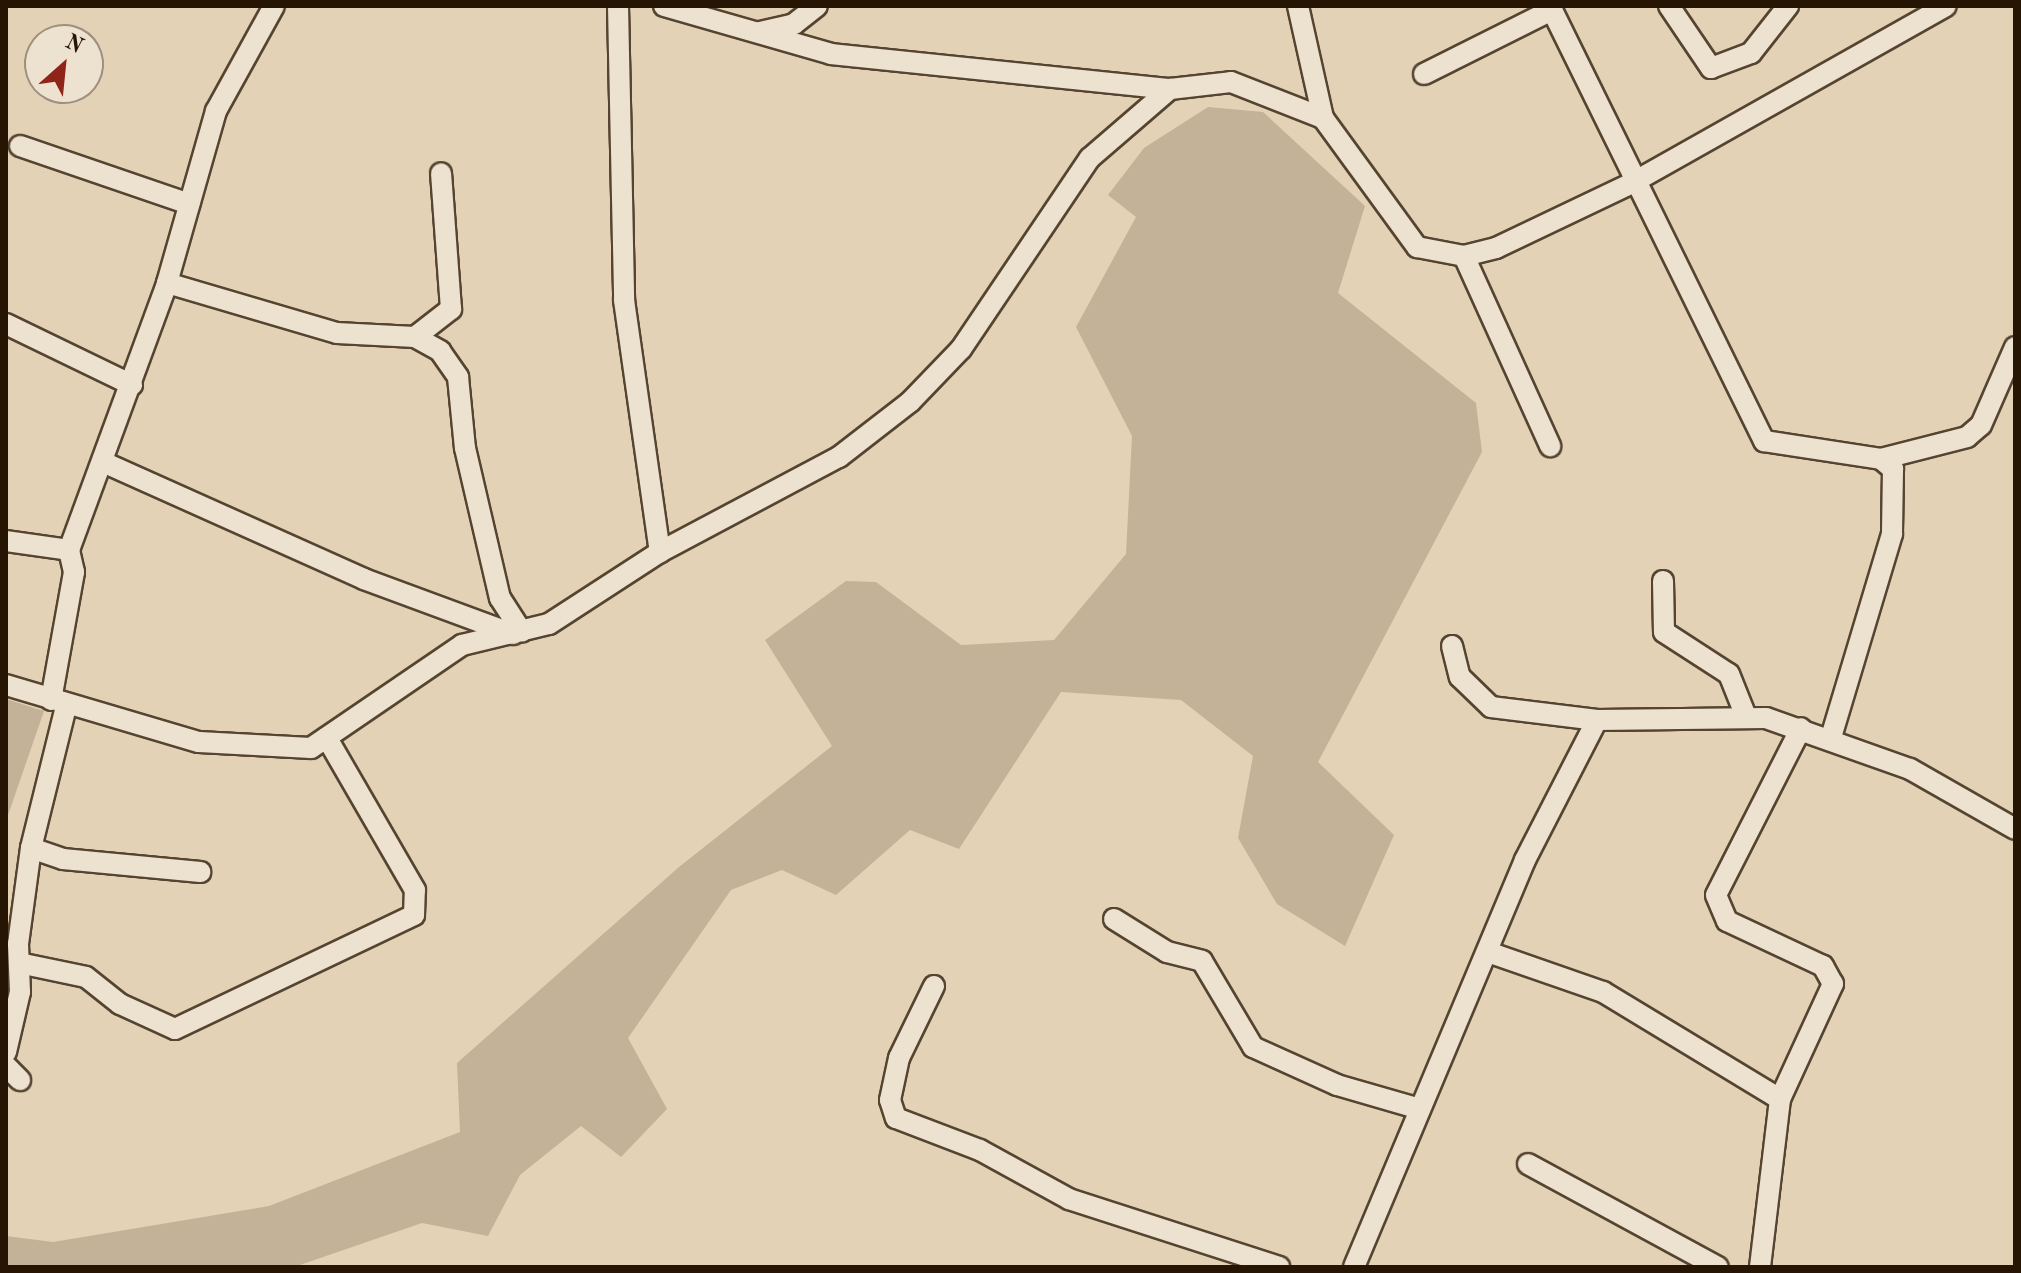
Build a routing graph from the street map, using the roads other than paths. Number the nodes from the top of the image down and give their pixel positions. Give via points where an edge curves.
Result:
1 (274, 6) edge
2 (618, 6) edge
3 (664, 6) edge
4 (817, 6) edge
5 (1298, 6) edge
6 (1669, 6) edge
7 (1788, 6) edge
8 (1946, 6) edge
9 (1551, 8) edge
10 (801, 21) junction
11 (756, 33) junction
12 (807, 48) junction
13 (1424, 74) dead end
14 (1170, 89) junction
15 (1323, 118) junction
16 (20, 146) dead end
17 (441, 173) dead end
18 (1632, 183) junction
19 (189, 204) junction
20 (1464, 256) junction
21 (167, 283) junction
22 (6, 324) edge
23 (415, 337) junction
24 (2015, 347) edge
25 (132, 385) junction
26 (1550, 446) dead end
27 (1881, 459) junction
28 (105, 463) junction
29 (6, 541) edge
30 (69, 550) junction
31 (660, 552) junction
32 (1663, 581) dead end
33 (517, 633) junction
34 (1452, 646) dead end
35 (6, 685) edge
36 (58, 703) junction
37 (1745, 714) junction
38 (1597, 720) junction
39 (1801, 728) junction
40 (1831, 737) junction
41 (327, 738) junction
42 (2015, 829) edge
43 (31, 848) junction
44 (200, 872) dead end
45 (1114, 919) dead end
46 (1488, 952) junction
47 (15, 967) edge
48 (934, 986) dead end
49 (6, 1052) edge
50 (1780, 1099) junction
51 (1420, 1109) junction
52 (1528, 1164) dead end
53 (1279, 1267) edge
54 (1354, 1267) edge
55 (1718, 1267) edge
56 (1760, 1267) edge

1 - 19 street via 216,111
2 - 31 street via 624,300
3 - 11 street
4 - 10 street
5 - 15 street
6 - 7 street via 1711,68 1751,53
8 - 18 street
9 - 13 street
9 - 18 street
10 - 11 street
10 - 12 street
11 - 12 street
12 - 14 street via 1027,80
14 - 15 street via 1231,82
14 - 31 street via 1090,158 961,349 910,402 839,457
15 - 20 street via 1417,247
16 - 19 street
17 - 23 street via 451,309
18 - 20 street
18 - 27 street via 1764,441
19 - 21 street
20 - 26 street
21 - 23 street via 337,333
21 - 25 street
22 - 25 street
23 - 33 street via 440,351 458,377 465,448 496,584
24 - 27 street via 1974,431
25 - 28 street
27 - 40 street via 1893,469 1892,534
28 - 30 street
28 - 33 street via 364,579
29 - 30 street
30 - 36 street via 74,572
31 - 33 street via 573,611
32 - 37 street via 1664,632 1729,674
33 - 41 street via 462,645
34 - 38 street via 1460,677 1491,707
35 - 36 street
36 - 41 street via 199,742 291,751
36 - 43 street
37 - 38 street
37 - 39 street
38 - 46 street via 1525,860
39 - 40 street
39 - 50 street via 1716,895 1727,921 1823,966 1833,984
40 - 42 street via 1910,769
41 - 47 street via 419,898 406,921 175,1029 120,1004 86,977
43 - 44 street via 63,859
43 - 47 street
45 - 51 street via 1167,952 1202,961 1253,1047 1337,1085
46 - 50 street via 1603,992
46 - 51 street
47 - 49 street
48 - 53 street via 899,1058 890,1100 896,1118 973,1147 1069,1199
50 - 56 street
51 - 54 street
52 - 55 street

